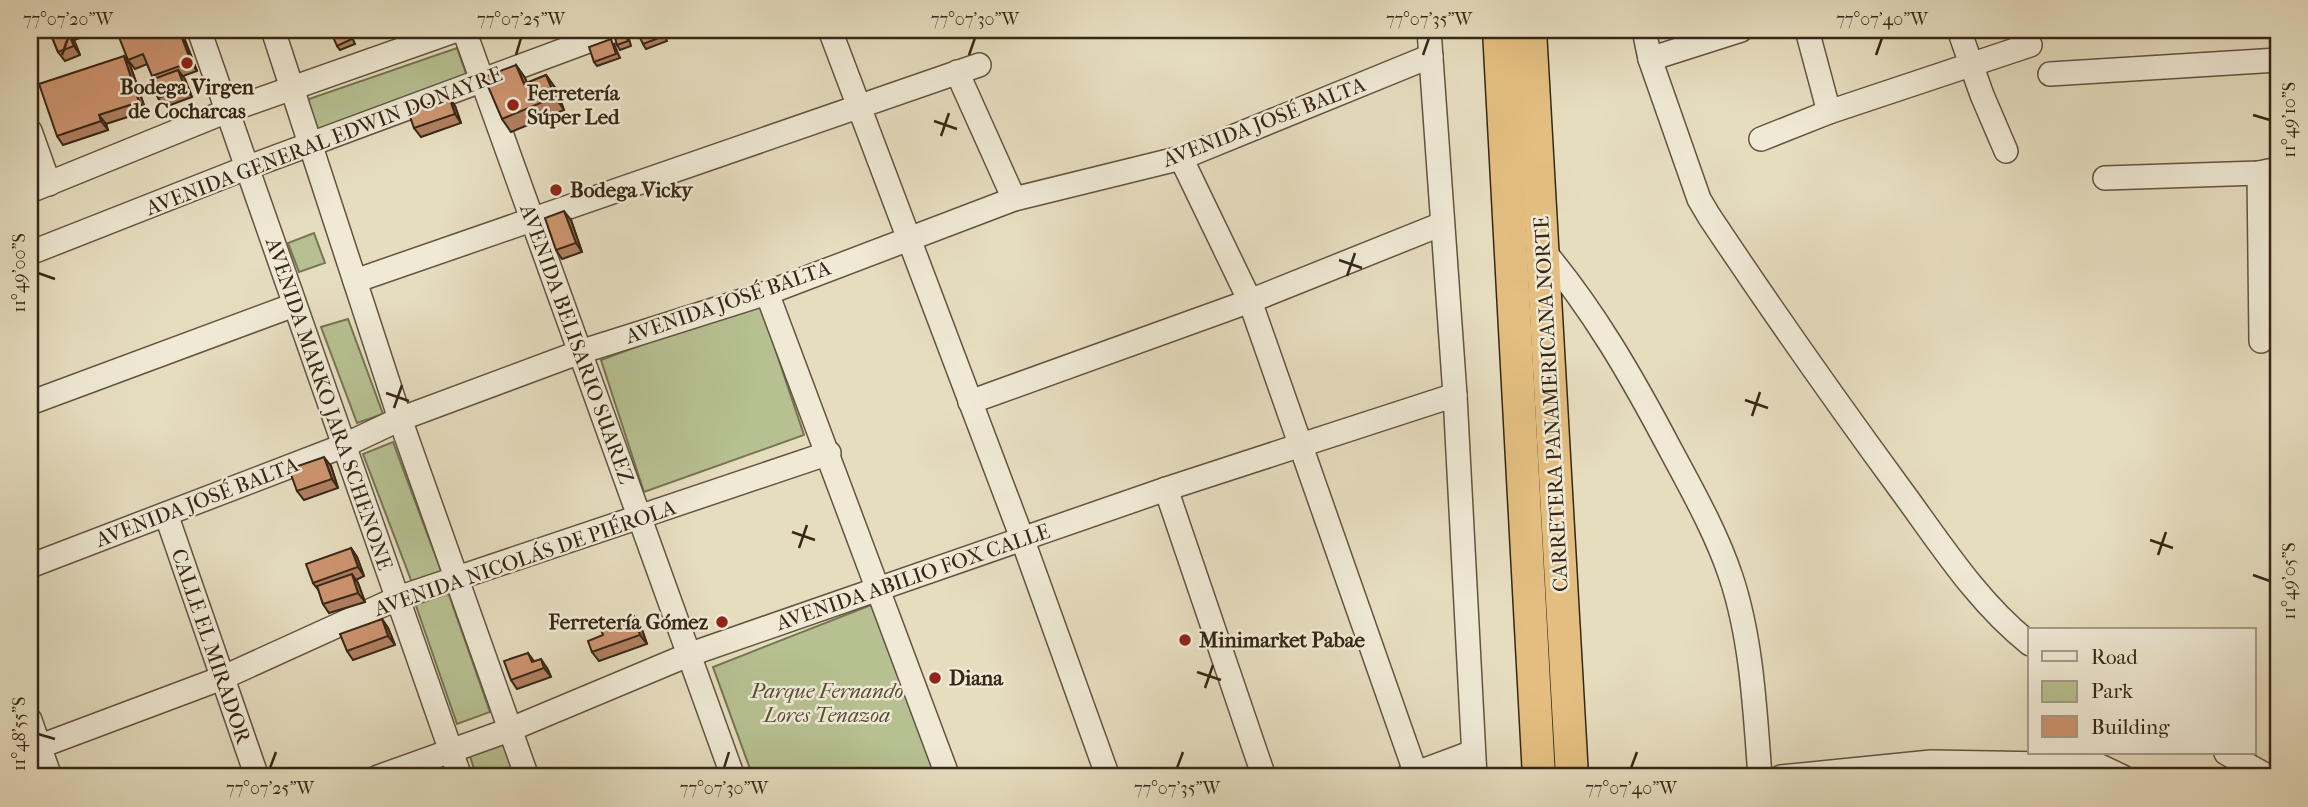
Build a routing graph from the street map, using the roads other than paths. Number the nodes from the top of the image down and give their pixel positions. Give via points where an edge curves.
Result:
1 (199, 30) edge
2 (273, 30) edge
3 (457, 30) edge
4 (464, 30) edge
5 (618, 30) edge
6 (830, 30) edge
7 (1429, 30) edge
8 (1499, 30) edge
9 (1530, 30) edge
10 (1644, 30) edge
11 (1741, 30) edge
12 (1807, 30) edge
13 (1959, 30) edge
14 (2030, 45) dead end
15 (1431, 56) junction
16 (1650, 59) junction
17 (2278, 60) edge
18 (1970, 65) junction
19 (2050, 74) dead end
20 (483, 82) junction
21 (292, 88) junction
22 (858, 106) junction
23 (227, 111) junction
24 (1829, 112) junction
25 (30, 131) edge
26 (1761, 139) dead end
27 (309, 145) junction
28 (2006, 151) dead end
29 (1181, 158) junction
30 (246, 168) junction
31 (2269, 171) edge
32 (2105, 178) dead end
33 (39, 188) edge
34 (1014, 199) junction
35 (533, 219) junction
36 (1442, 224) junction
37 (907, 238) junction
38 (1542, 249) junction
39 (30, 253) edge
40 (355, 281) junction
41 (766, 293) junction
42 (1250, 301) junction
43 (294, 304) junction
44 (2261, 341) dead end
45 (580, 352) junction
46 (1455, 395) junction
47 (970, 402) junction
48 (30, 404) edge
49 (400, 419) junction
50 (1301, 444) junction
51 (343, 446) junction
52 (829, 453) junction
53 (1166, 489) junction
54 (166, 514) junction
55 (639, 518) junction
56 (1021, 538) junction
57 (30, 566) edge
58 (456, 579) junction
59 (878, 592) junction
60 (398, 598) junction
61 (2028, 642) edge
62 (688, 655) junction
63 (222, 678) junction
64 (30, 720) edge
65 (509, 730) junction
66 (34, 748) edge
67 (450, 751) junction
68 (1474, 752) junction
69 (2228, 754) edge
70 (1413, 776) edge
71 (50, 777) edge
72 (257, 777) edge
73 (378, 777) edge
74 (460, 777) edge
75 (527, 777) edge
76 (733, 777) edge
77 (948, 777) edge
78 (1108, 777) edge
79 (1264, 777) edge
80 (1475, 777) edge
81 (1539, 777) edge
82 (1572, 777) edge
83 (1760, 777) edge
84 (1781, 777) edge
85 (2123, 777) edge
86 (2269, 777) edge

1 - 23 street, AVENIDA MARKO JARA SCHENONE
2 - 21 street
3 - 21 street
4 - 20 street, AVENIDA BELISARIO SUAREZ
5 - 20 street, AVENIDA GENERAL EDWIN DONAYRE
6 - 22 street
7 - 15 street
8 - 81 highway, CARRETERA PANAMERICANA NORTE
9 - 38 highway, CARRETERA PANAMERICANA NORTE
10 - 16 street
11 - 16 street
12 - 24 street
13 - 18 street
14 - 18 street
15 - 29 street, AVENIDA JOSÉ BALTA
15 - 36 street
16 - 61 street via 1709,216 1793,343 1923,520 1987,604
17 - 19 street
18 - 24 street
18 - 28 street
20 - 27 street, AVENIDA GENERAL EDWIN DONAYRE
20 - 35 street, AVENIDA BELISARIO SUAREZ
21 - 23 street
21 - 27 street
22 - 34 street via 968,68
22 - 35 street
22 - 37 street
23 - 30 street, AVENIDA MARKO JARA SCHENONE
23 - 33 street
24 - 26 street
25 - 33 street
27 - 30 street, AVENIDA GENERAL EDWIN DONAYRE
27 - 40 street
29 - 34 street, AVENIDA JOSÉ BALTA
29 - 42 street
30 - 39 street, AVENIDA GENERAL EDWIN DONAYRE
30 - 43 street, AVENIDA MARKO JARA SCHENONE
31 - 32 street
31 - 44 street
34 - 37 street, AVENIDA JOSÉ BALTA
35 - 40 street
35 - 45 street, AVENIDA BELISARIO SUAREZ
36 - 42 street
36 - 46 street
37 - 41 street, AVENIDA JOSÉ BALTA
37 - 47 street
38 - 82 highway, CARRETERA PANAMERICANA NORTE
38 - 83 street via 1576,289 1641,395 1692,489 1731,576 1743,625
40 - 49 street
41 - 45 street, AVENIDA JOSÉ BALTA
41 - 52 street
42 - 47 street
42 - 50 street
43 - 48 street
43 - 51 street, AVENIDA MARKO JARA SCHENONE
45 - 49 street, AVENIDA JOSÉ BALTA
45 - 55 street, AVENIDA BELISARIO SUAREZ
46 - 50 street, AVENIDA ABILIO FOX CALLE
46 - 68 street
47 - 56 street
49 - 51 street, AVENIDA JOSÉ BALTA
49 - 58 street
50 - 53 street, AVENIDA ABILIO FOX CALLE
50 - 70 street
51 - 54 street, AVENIDA JOSÉ BALTA
51 - 60 street, AVENIDA MARKO JARA SCHENONE
52 - 55 street, AVENIDA NICOLÁS DE PIÉROLA
52 - 59 street
53 - 56 street, AVENIDA ABILIO FOX CALLE
53 - 79 street
54 - 57 street, AVENIDA JOSÉ BALTA
54 - 63 street, CALLE EL MIRADOR
55 - 58 street, AVENIDA NICOLÁS DE PIÉROLA
55 - 62 street, AVENIDA BELISARIO SUAREZ
56 - 59 street, AVENIDA ABILIO FOX CALLE
56 - 78 street
58 - 60 street, AVENIDA NICOLÁS DE PIÉROLA
58 - 65 street
59 - 62 street, AVENIDA ABILIO FOX CALLE
59 - 77 street
60 - 63 street, AVENIDA NICOLÁS DE PIÉROLA
60 - 67 street, AVENIDA MARKO JARA SCHENONE
62 - 65 street, AVENIDA ABILIO FOX CALLE
62 - 76 street, AVENIDA BELISARIO SUAREZ
63 - 66 street, AVENIDA NICOLÁS DE PIÉROLA
63 - 72 street, CALLE EL MIRADOR
64 - 66 street
65 - 67 street, AVENIDA ABILIO FOX CALLE
65 - 75 street
66 - 71 street
67 - 73 street, AVENIDA ABILIO FOX CALLE
67 - 74 street, AVENIDA MARKO JARA SCHENONE
68 - 70 street
68 - 80 street
69 - 86 street
84 - 85 street via 1931,762 2098,765

